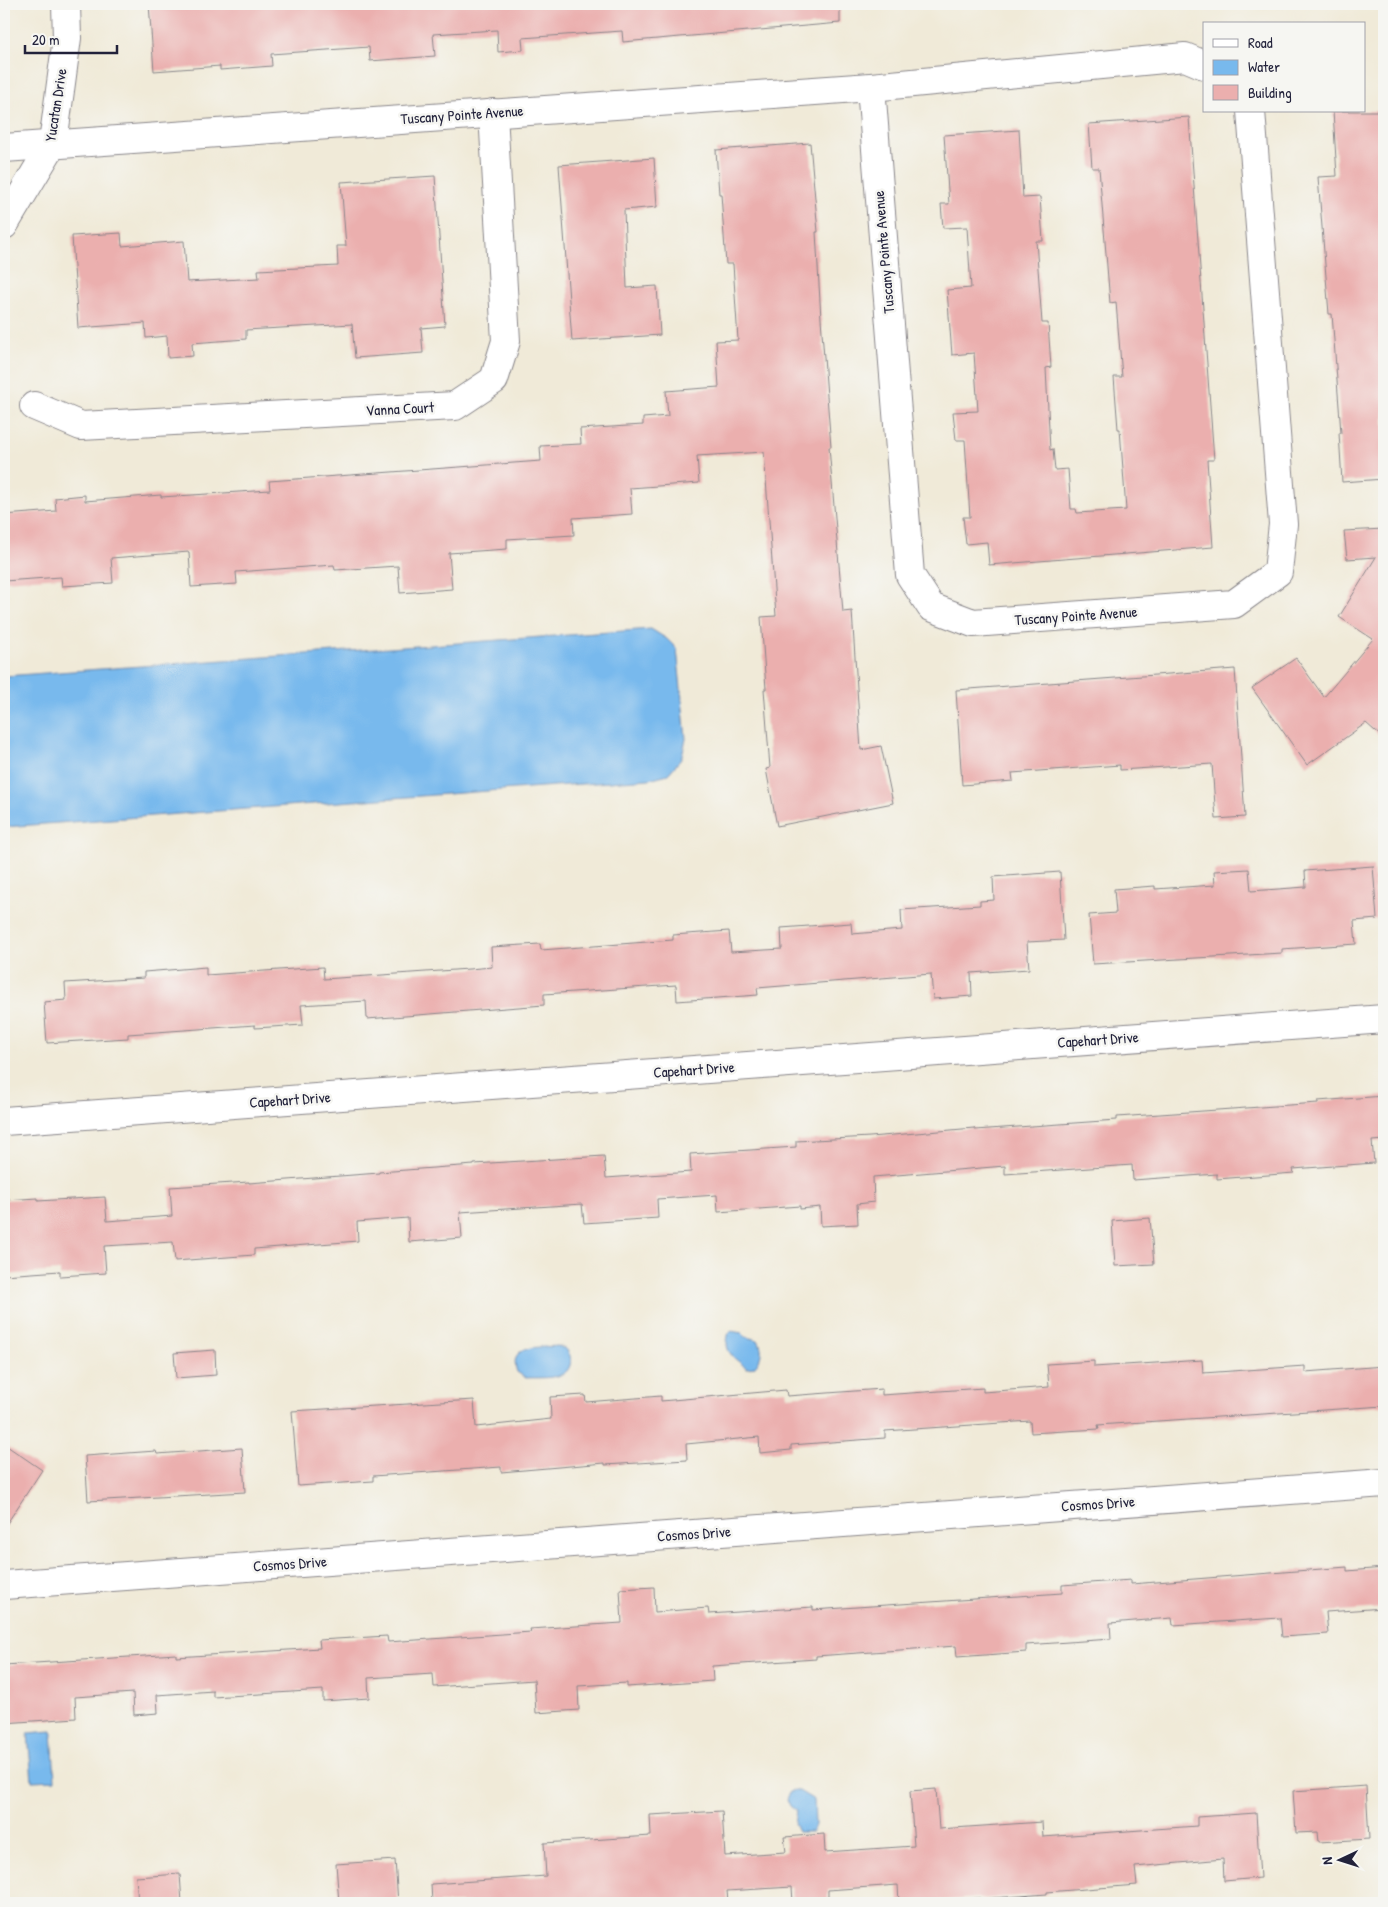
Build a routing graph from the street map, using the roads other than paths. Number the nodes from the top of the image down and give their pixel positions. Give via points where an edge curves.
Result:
1 (66, 4) edge
2 (1203, 65) edge
3 (871, 87) junction
4 (1251, 112) edge
5 (493, 113) junction
6 (53, 143) junction
7 (4, 148) edge
8 (4, 225) edge
9 (34, 406) dead end
10 (1384, 1019) edge
11 (4, 1121) edge
12 (1384, 1483) edge
13 (4, 1585) edge

1 - 6 street, Yucatan Drive via 67,38
2 - 3 street, Tuscany Pointe Avenue via 1185,57
3 - 4 street, Tuscany Pointe Avenue via 910,575 931,607 973,623 1234,604 1278,572 1283,524
3 - 5 street, Tuscany Pointe Avenue
5 - 6 street, Tuscany Pointe Avenue
5 - 9 street, Vanna Court via 506,341 494,380 455,406 81,426
6 - 7 street, Tuscany Pointe Avenue
6 - 8 street, Yucatan Drive
10 - 11 street, Capehart Drive
12 - 13 street, Cosmos Drive

